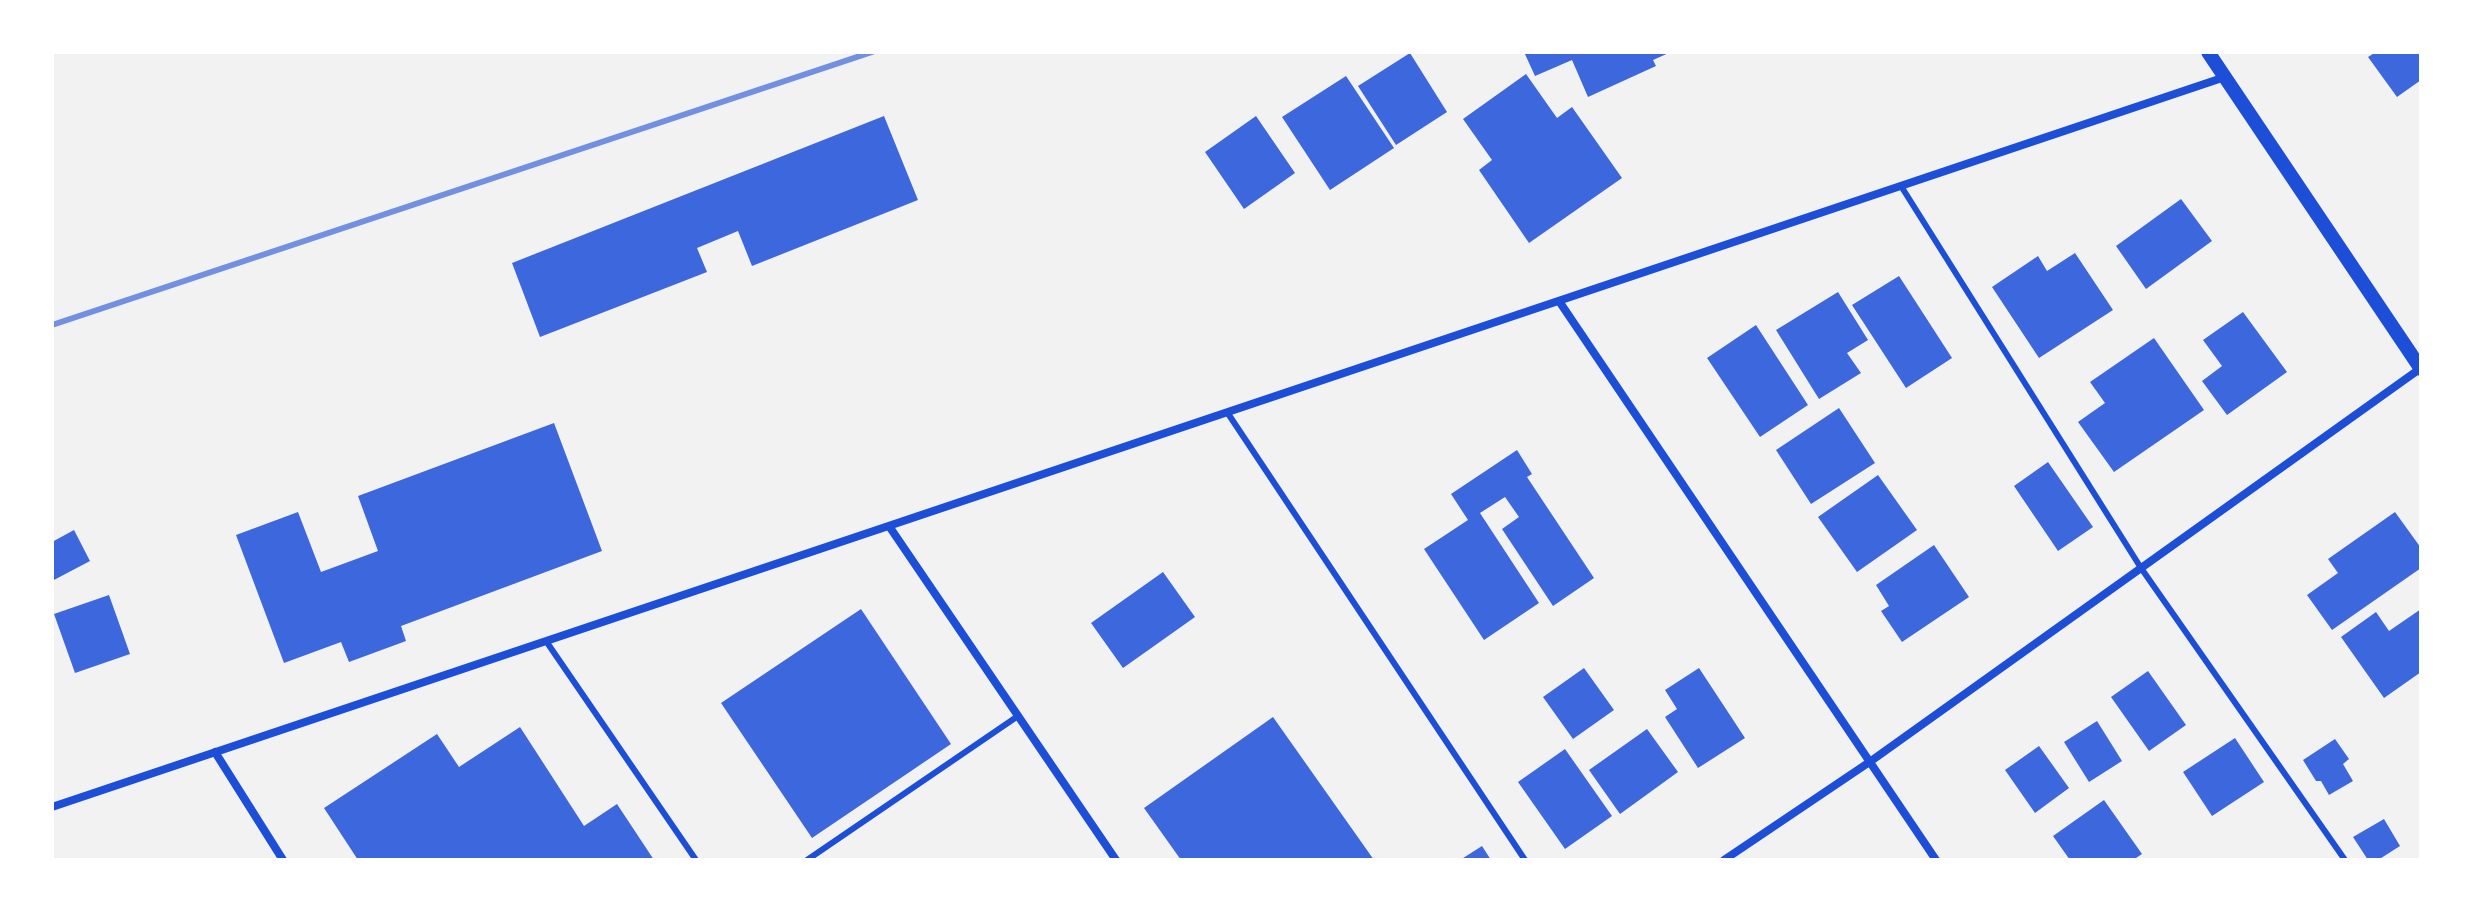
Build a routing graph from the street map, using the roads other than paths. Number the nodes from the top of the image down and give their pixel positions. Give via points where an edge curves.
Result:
1 (2208, 52) edge
2 (2225, 77) junction
3 (1901, 186) junction
4 (1559, 301) junction
5 (2421, 368) edge
6 (1227, 412) junction
7 (889, 526) junction
8 (2141, 568) junction
9 (546, 641) junction
10 (1018, 716) junction
11 (215, 752) junction
12 (1871, 761) junction
13 (52, 807) edge
14 (283, 860) edge
15 (696, 860) edge
16 (807, 860) edge
17 (1116, 860) edge
18 (1525, 860) edge
19 (1724, 860) edge
20 (1936, 860) edge
21 (2345, 860) edge

1 - 2 street
2 - 3 street
2 - 5 street
3 - 4 street
3 - 8 lane
4 - 6 street
4 - 12 street
5 - 8 street
6 - 7 street
6 - 18 lane
7 - 9 street
7 - 10 street
8 - 12 street
8 - 21 lane
9 - 11 street
9 - 15 lane
10 - 16 lane
10 - 17 street
11 - 13 street
11 - 14 street
12 - 19 street
12 - 20 street

